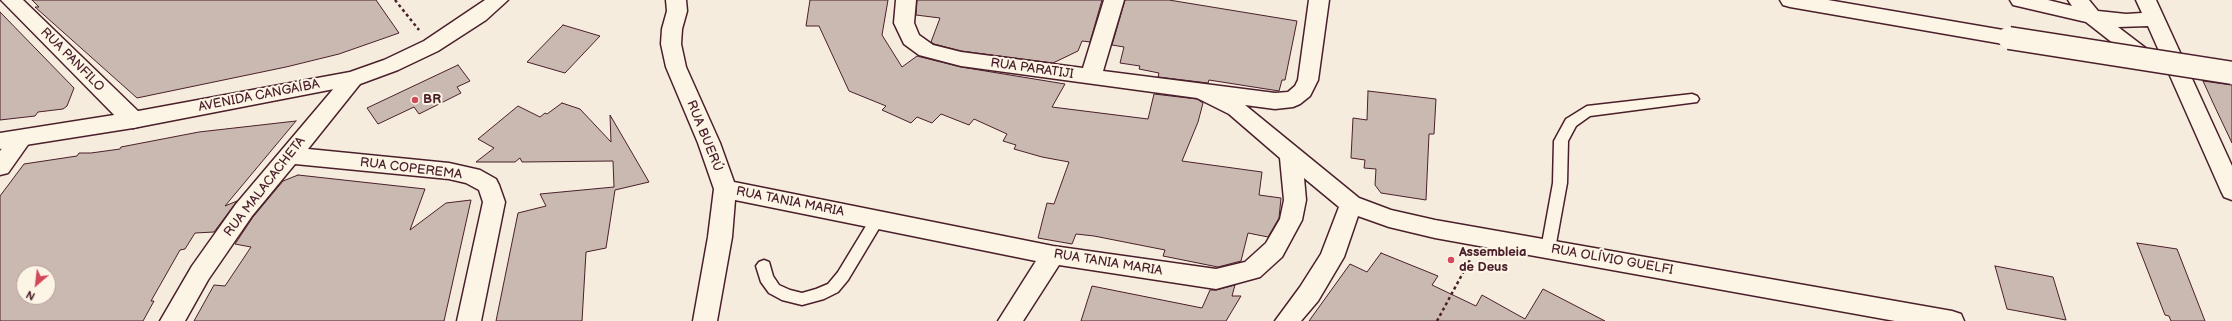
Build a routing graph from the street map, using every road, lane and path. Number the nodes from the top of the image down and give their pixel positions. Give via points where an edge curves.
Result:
1 (11, 0) edge
2 (395, 0) edge
3 (498, 0) edge
4 (676, 0) edge
5 (906, 0) edge
6 (1114, 0) edge
7 (1319, 0) edge
8 (1790, 0) edge
9 (2020, 0) edge
10 (2078, 0) edge
11 (2146, 0) edge
12 (2092, 17) junction
13 (2154, 19) junction
14 (431, 46) junction
15 (2232, 73) edge
16 (1091, 76) junction
17 (353, 79) junction
18 (1199, 90) junction
19 (2187, 91) junction
20 (1692, 98) dead end
21 (133, 120) junction
22 (10, 140) edge
23 (1290, 154) junction
24 (290, 155) junction
25 (0, 167) edge
26 (725, 189) junction
27 (2232, 191) edge
28 (1351, 204) junction
29 (877, 220) junction
30 (1482, 237) junction
31 (1548, 249) junction
32 (1053, 255) junction
33 (764, 266) dead end
34 (172, 321) edge
35 (469, 321) edge
36 (705, 321) edge
37 (1010, 321) edge
38 (1287, 321) edge
39 (1438, 321) edge
40 (1952, 321) edge

1 - 21 street, RUA PANFILO
2 - 14 path
3 - 14 street, AVENIDA CANGAÍBA
4 - 26 street, RUA BUERÚ via 677,11 671,44 676,67 709,143
5 - 16 street, RUA PARATIJI via 904,24 911,39 926,50 961,59
6 - 16 street
7 - 18 street, RUA PARATIJI via 1308,80 1303,91 1293,99 1275,101
8 - 15 street, bridge
9 - 12 street
10 - 12 street
11 - 13 street
12 - 13 street via 2126,21
12 - 19 street
13 - 19 street
14 - 17 street, AVENIDA CANGAÍBA
16 - 18 street, RUA PARATIJI
17 - 21 street, AVENIDA CANGAÍBA
17 - 24 street, RUA MALACACHETA
18 - 23 street via 1236,109
19 - 27 street
20 - 31 lane via 1587,111 1570,123 1561,141 1560,183
21 - 22 street, AVENIDA CANGAÍBA
22 - 25 street
23 - 28 street, RUA OLÍVIO GUELFI
23 - 32 street, RUA TANIA MARIA via 1295,200 1292,220 1274,250 1252,270 1216,279
24 - 34 street, RUA MALACACHETA via 244,210 200,274
24 - 35 street, RUA COPEREMA via 449,171 472,176 488,185 494,202
26 - 29 street, RUA TANIA MARIA
26 - 36 street, RUA BUERÚ via 720,237
28 - 30 street, RUA OLÍVIO GUELFI via 1389,218
28 - 38 street via 1332,257
29 - 32 street, RUA TANIA MARIA
29 - 33 lane via 843,276 833,288 819,295 802,299 787,296 774,289 766,278
30 - 31 street, RUA OLÍVIO GUELFI
30 - 39 path
31 - 40 street, RUA OLÍVIO GUELFI
32 - 37 street

